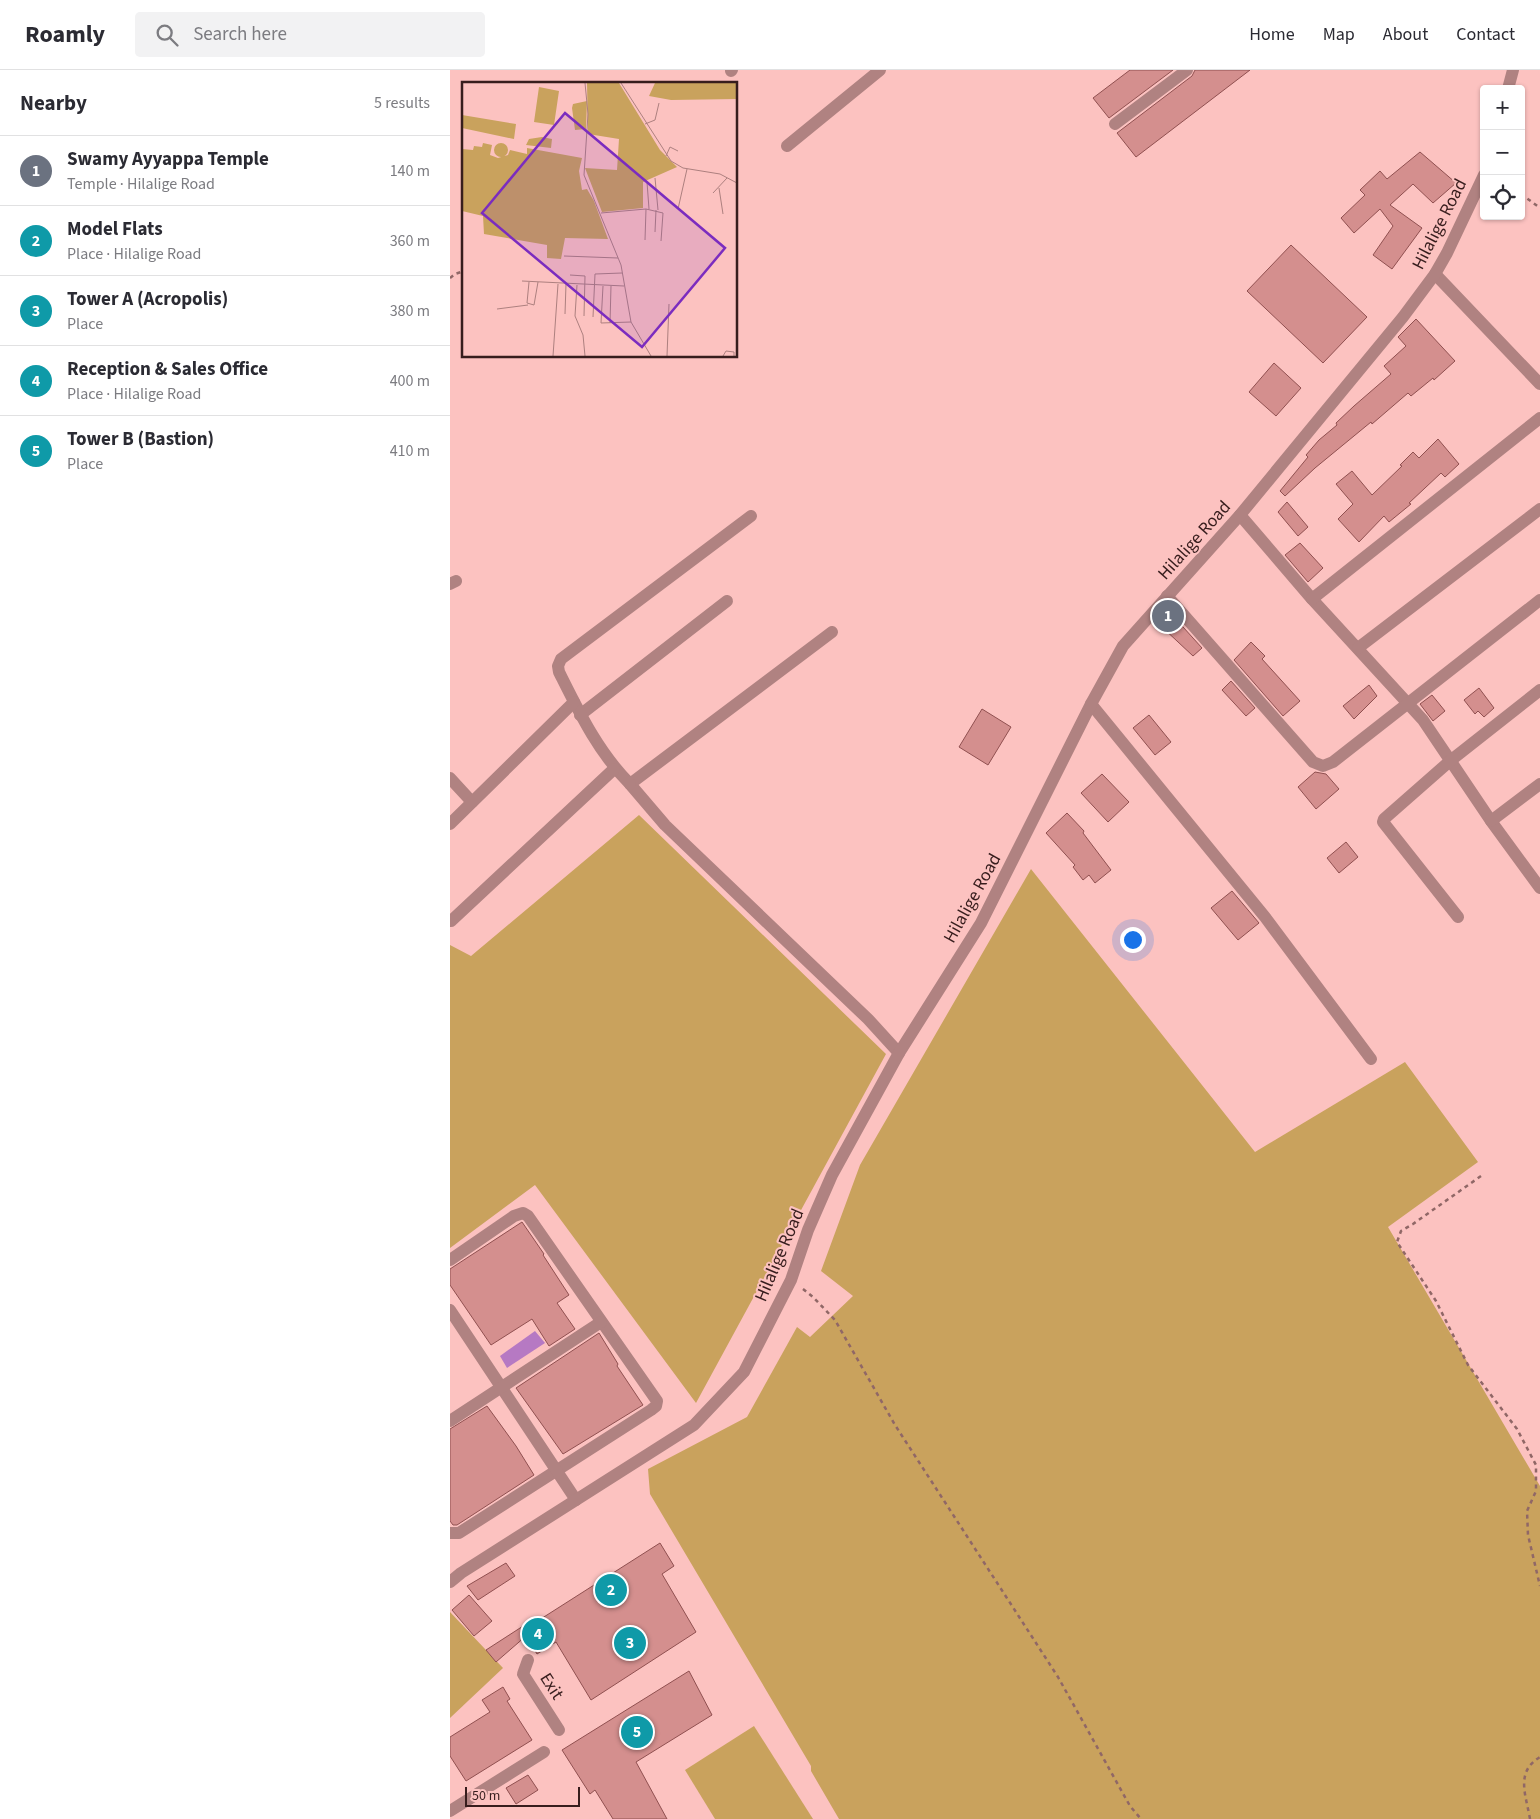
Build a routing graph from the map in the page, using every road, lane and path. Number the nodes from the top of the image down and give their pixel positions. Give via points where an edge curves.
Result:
1 (880, 70) edge
2 (1187, 70) edge
3 (1513, 70) edge
4 (1509, 85) edge
5 (1115, 124) dead end
6 (787, 146) dead end
7 (1480, 183) edge
8 (1525, 197) edge
9 (1540, 208) edge
10 (462, 272) edge
11 (1435, 274) junction
12 (450, 278) edge
13 (1540, 384) edge
14 (1540, 418) edge
15 (1540, 509) edge
16 (1240, 515) junction
17 (750, 516) dead end
18 (1167, 596) junction
19 (1312, 599) junction
20 (1540, 600) edge
21 (726, 601) dead end
22 (832, 632) dead end
23 (1358, 648) junction
24 (1540, 690) edge
25 (574, 702) junction
26 (1407, 703) junction
27 (1091, 704) junction
28 (580, 715) junction
29 (1450, 761) junction
30 (614, 769) junction
31 (450, 778) edge
32 (630, 784) junction
33 (1540, 784) edge
34 (472, 802) junction
35 (1491, 821) junction
36 (450, 824) edge
37 (1540, 888) edge
38 (1458, 917) dead end
39 (452, 921) dead end
40 (899, 1054) junction
41 (1371, 1058) dead end
42 (1481, 1176) dead end
43 (450, 1260) edge
44 (791, 1280) junction
45 (450, 1310) edge
46 (601, 1322) junction
47 (501, 1386) junction
48 (450, 1421) edge
49 (557, 1471) junction
50 (576, 1500) junction
51 (450, 1532) edge
52 (450, 1582) edge
53 (1540, 1586) edge
54 (528, 1660) dead end
55 (559, 1730) dead end
56 (544, 1752) dead end
57 (1540, 1757) edge
58 (450, 1811) edge
59 (1141, 1819) edge
60 (1530, 1819) edge

1 - 6 street
2 - 5 street
3 - 4 street
7 - 11 street, Hilalige Road
8 - 9 path
10 - 12 path
11 - 13 street
11 - 16 street, Hilalige Road via 1404,317
14 - 19 street
15 - 23 street
16 - 18 street, Hilalige Road
16 - 19 street
17 - 25 street via 561,659 559,672
18 - 26 street via 1313,762 1323,766 1333,762
18 - 27 street, Hilalige Road via 1124,646
19 - 23 street
20 - 26 street
21 - 28 street
22 - 32 street
23 - 26 street
24 - 29 street
25 - 28 street
25 - 34 street
26 - 29 street
27 - 40 street, Hilalige Road via 981,922
27 - 41 street via 1265,917
28 - 30 street
29 - 35 street
29 - 38 street via 1386,815 1383,822
30 - 32 street
30 - 39 street
31 - 34 street
32 - 40 street via 665,825 868,1019
33 - 35 street
34 - 36 street
35 - 37 street
40 - 44 street, Hilalige Road via 832,1175
42 - 53 path via 1402,1231 1397,1242 1436,1301 1468,1365 1518,1429 1536,1464 1536,1491 1527,1510 1528,1535
43 - 46 street via 522,1212 528,1216
44 - 50 street, Hilalige Road via 744,1372 694,1425
44 - 59 path via 835,1320 895,1425 1058,1677 1130,1806
45 - 47 street
46 - 47 street
46 - 49 street via 657,1401 656,1406
47 - 48 street
47 - 49 street
49 - 50 street
49 - 51 street via 459,1533
50 - 52 street, Hilalige Road
54 - 55 street, Exit via 523,1674
56 - 58 street
57 - 60 path via 1531,1763 1523,1780

